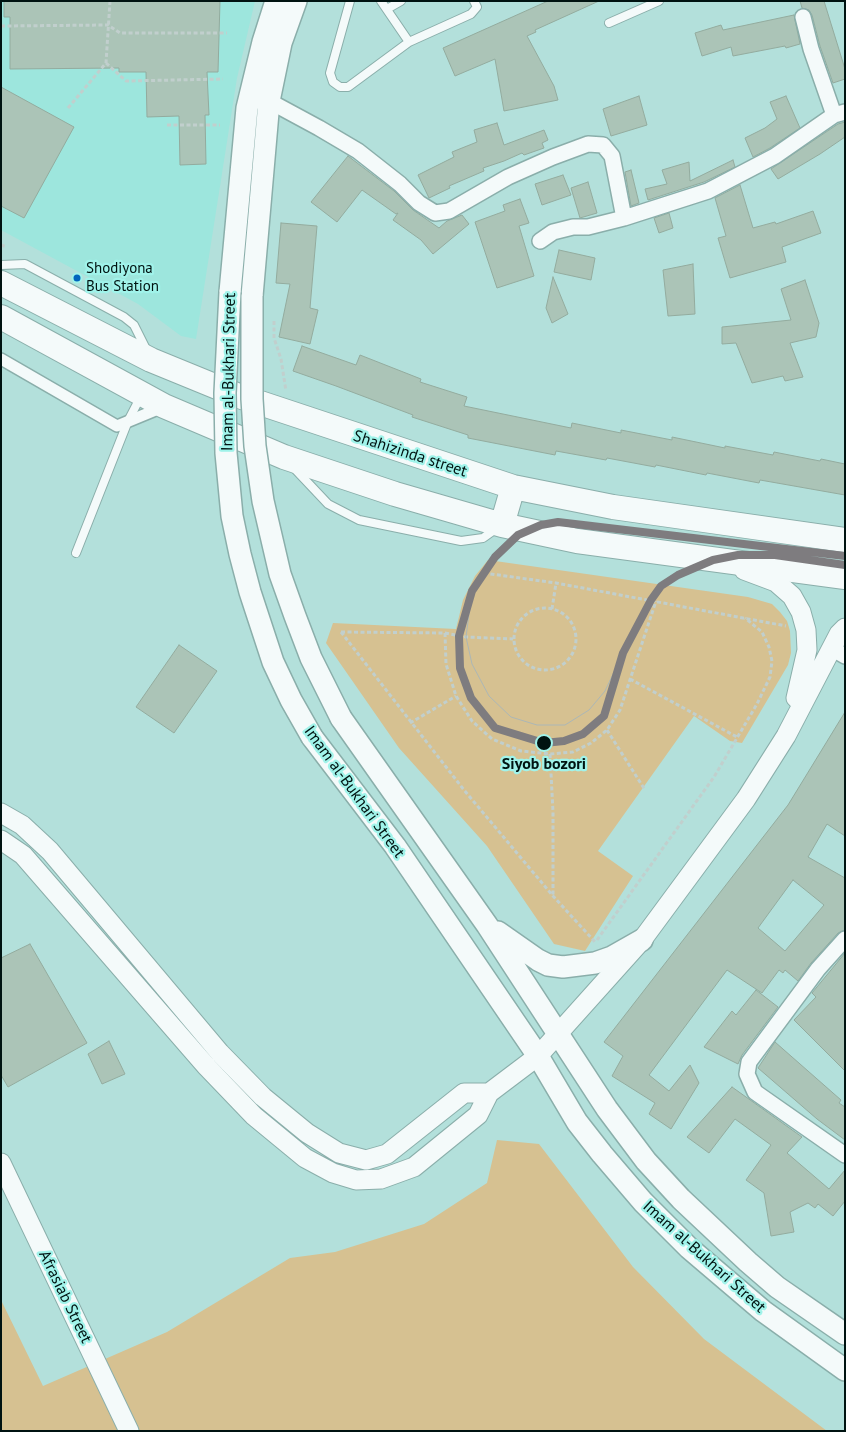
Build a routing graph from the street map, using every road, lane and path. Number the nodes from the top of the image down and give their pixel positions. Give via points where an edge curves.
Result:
1 (110, 1) edge
2 (276, 1) edge
3 (296, 1) edge
4 (350, 1) edge
5 (381, 1) edge
6 (401, 1) edge
7 (474, 1) edge
8 (659, 1) edge
9 (387, 9) junction
10 (803, 17) dead end
11 (609, 23) dead end
12 (108, 25) junction
13 (1, 26) edge
14 (227, 33) dead end
15 (408, 42) junction
16 (106, 63) junction
17 (223, 79) dead end
18 (269, 101) junction
19 (68, 108) dead end
20 (839, 114) edge
21 (167, 125) dead end
22 (220, 125) dead end
23 (242, 167) junction
24 (263, 171) junction
25 (624, 218) junction
26 (540, 241) dead end
27 (1, 245) edge
28 (8, 246) dead end
29 (1, 265) edge
30 (1, 284) edge
31 (1, 316) edge
32 (274, 319) dead end
33 (1, 359) edge
34 (151, 360) junction
35 (286, 392) dead end
36 (142, 394) junction
37 (164, 406) junction
38 (128, 422) junction
39 (284, 457) junction
40 (513, 487) junction
41 (502, 525) junction
42 (845, 540) edge
43 (76, 553) dead end
44 (713, 560) junction
45 (484, 573) dead end
46 (845, 578) edge
47 (556, 583) junction
48 (656, 601) junction
49 (552, 608) junction
50 (745, 618) junction
51 (845, 628) edge
52 (806, 630) junction
53 (445, 634) junction
54 (513, 639) junction
55 (838, 652) edge
56 (630, 679) junction
57 (456, 696) junction
58 (410, 723) junction
59 (607, 730) junction
60 (786, 736) junction
61 (737, 737) junction
62 (550, 754) junction
63 (645, 790) dead end
64 (1, 813) edge
65 (1, 840) edge
66 (553, 896) junction
67 (488, 925) junction
68 (845, 939) edge
69 (642, 940) junction
70 (596, 942) junction
71 (612, 957) junction
72 (558, 1032) junction
73 (538, 1056) junction
74 (488, 1093) junction
75 (845, 1155) edge
76 (1, 1164) edge
77 (845, 1334) edge
78 (845, 1370) edge
79 (129, 1431) edge

1 - 12 path
2 - 23 main road, Imam al-Bukhari Street via 247,108
3 - 18 main road, Imam al-Bukhari Street via 281,43
4 - 15 lane via 330,73 333,82 340,87 348,87
5 - 9 lane
6 - 9 lane
7 - 15 lane via 477,6 471,14
8 - 11 lane
9 - 15 lane
10 - 20 street via 811,49
12 - 13 path
12 - 14 path via 120,33
12 - 16 path
16 - 17 path via 126,81
16 - 19 path
18 - 24 main road, Imam al-Bukhari Street
18 - 25 street via 358,151 435,213 448,210 553,157 588,144 604,145 612,156
20 - 25 street via 775,156 708,191
21 - 22 path
23 - 24 main road
23 - 73 main road, Imam al-Bukhari Street, bridge via 230,292 225,393 226,454 234,525 250,592 273,662 312,737 395,846
24 - 67 main road, Imam al-Bukhari Street, bridge via 252,296 252,399 263,501 280,574 311,658 340,718
25 - 26 street via 553,232
27 - 28 path
29 - 34 lane via 26,264 124,318 134,325
30 - 34 main road, Shahizinda street
31 - 36 main road
32 - 35 path via 274,338
33 - 38 street via 117,426
34 - 40 main road, Shahizinda street via 239,396
36 - 37 main road
36 - 38 lane
37 - 38 street
37 - 39 main road
38 - 43 lane
39 - 41 main road
39 - 41 lane via 328,504 359,520 461,541 483,538
40 - 41 main road
40 - 42 main road, Shahizinda street via 613,507
41 - 44 main road via 587,542
44 - 46 main road
44 - 52 street via 776,582 792,596
45 - 47 path
47 - 48 path
47 - 49 path
48 - 50 path
48 - 56 path
49 - 54 path via 539,608 525,614 516,626
49 - 54 path via 568,616 575,629 576,644 570,658 558,668 543,671 528,666 518,656
50 - 52 path
50 - 61 path via 762,632 772,661 770,677
51 - 55 street via 838,634
52 - 60 street via 804,670
53 - 54 path
53 - 57 path via 446,664
53 - 58 path via 341,632
55 - 60 street
56 - 59 path via 620,710
56 - 61 path
57 - 58 path
57 - 62 path via 472,722 492,739 521,750
58 - 66 path
59 - 62 path via 573,752
59 - 63 path
60 - 69 street via 746,799
61 - 70 path via 714,777
62 - 66 path
64 - 74 street via 22,825 50,851 220,1053 263,1097 307,1133 339,1153 366,1160 387,1154 464,1093
65 - 74 street via 23,855 207,1067 254,1116 305,1158 332,1173 356,1180 381,1179 414,1167 478,1114
66 - 70 path
67 - 71 main road via 548,964 578,966
67 - 72 main road, Imam al-Bukhari Street
68 - 75 street via 749,1062 747,1074 755,1092
69 - 71 main road
69 - 72 street
70 - 71 path
72 - 73 street
72 - 77 main road, Imam al-Bukhari Street via 607,1109 680,1199 776,1287
73 - 74 street
73 - 78 main road, Imam al-Bukhari Street via 577,1122 643,1202 689,1248 763,1311
76 - 79 street, Afrasiab Street

